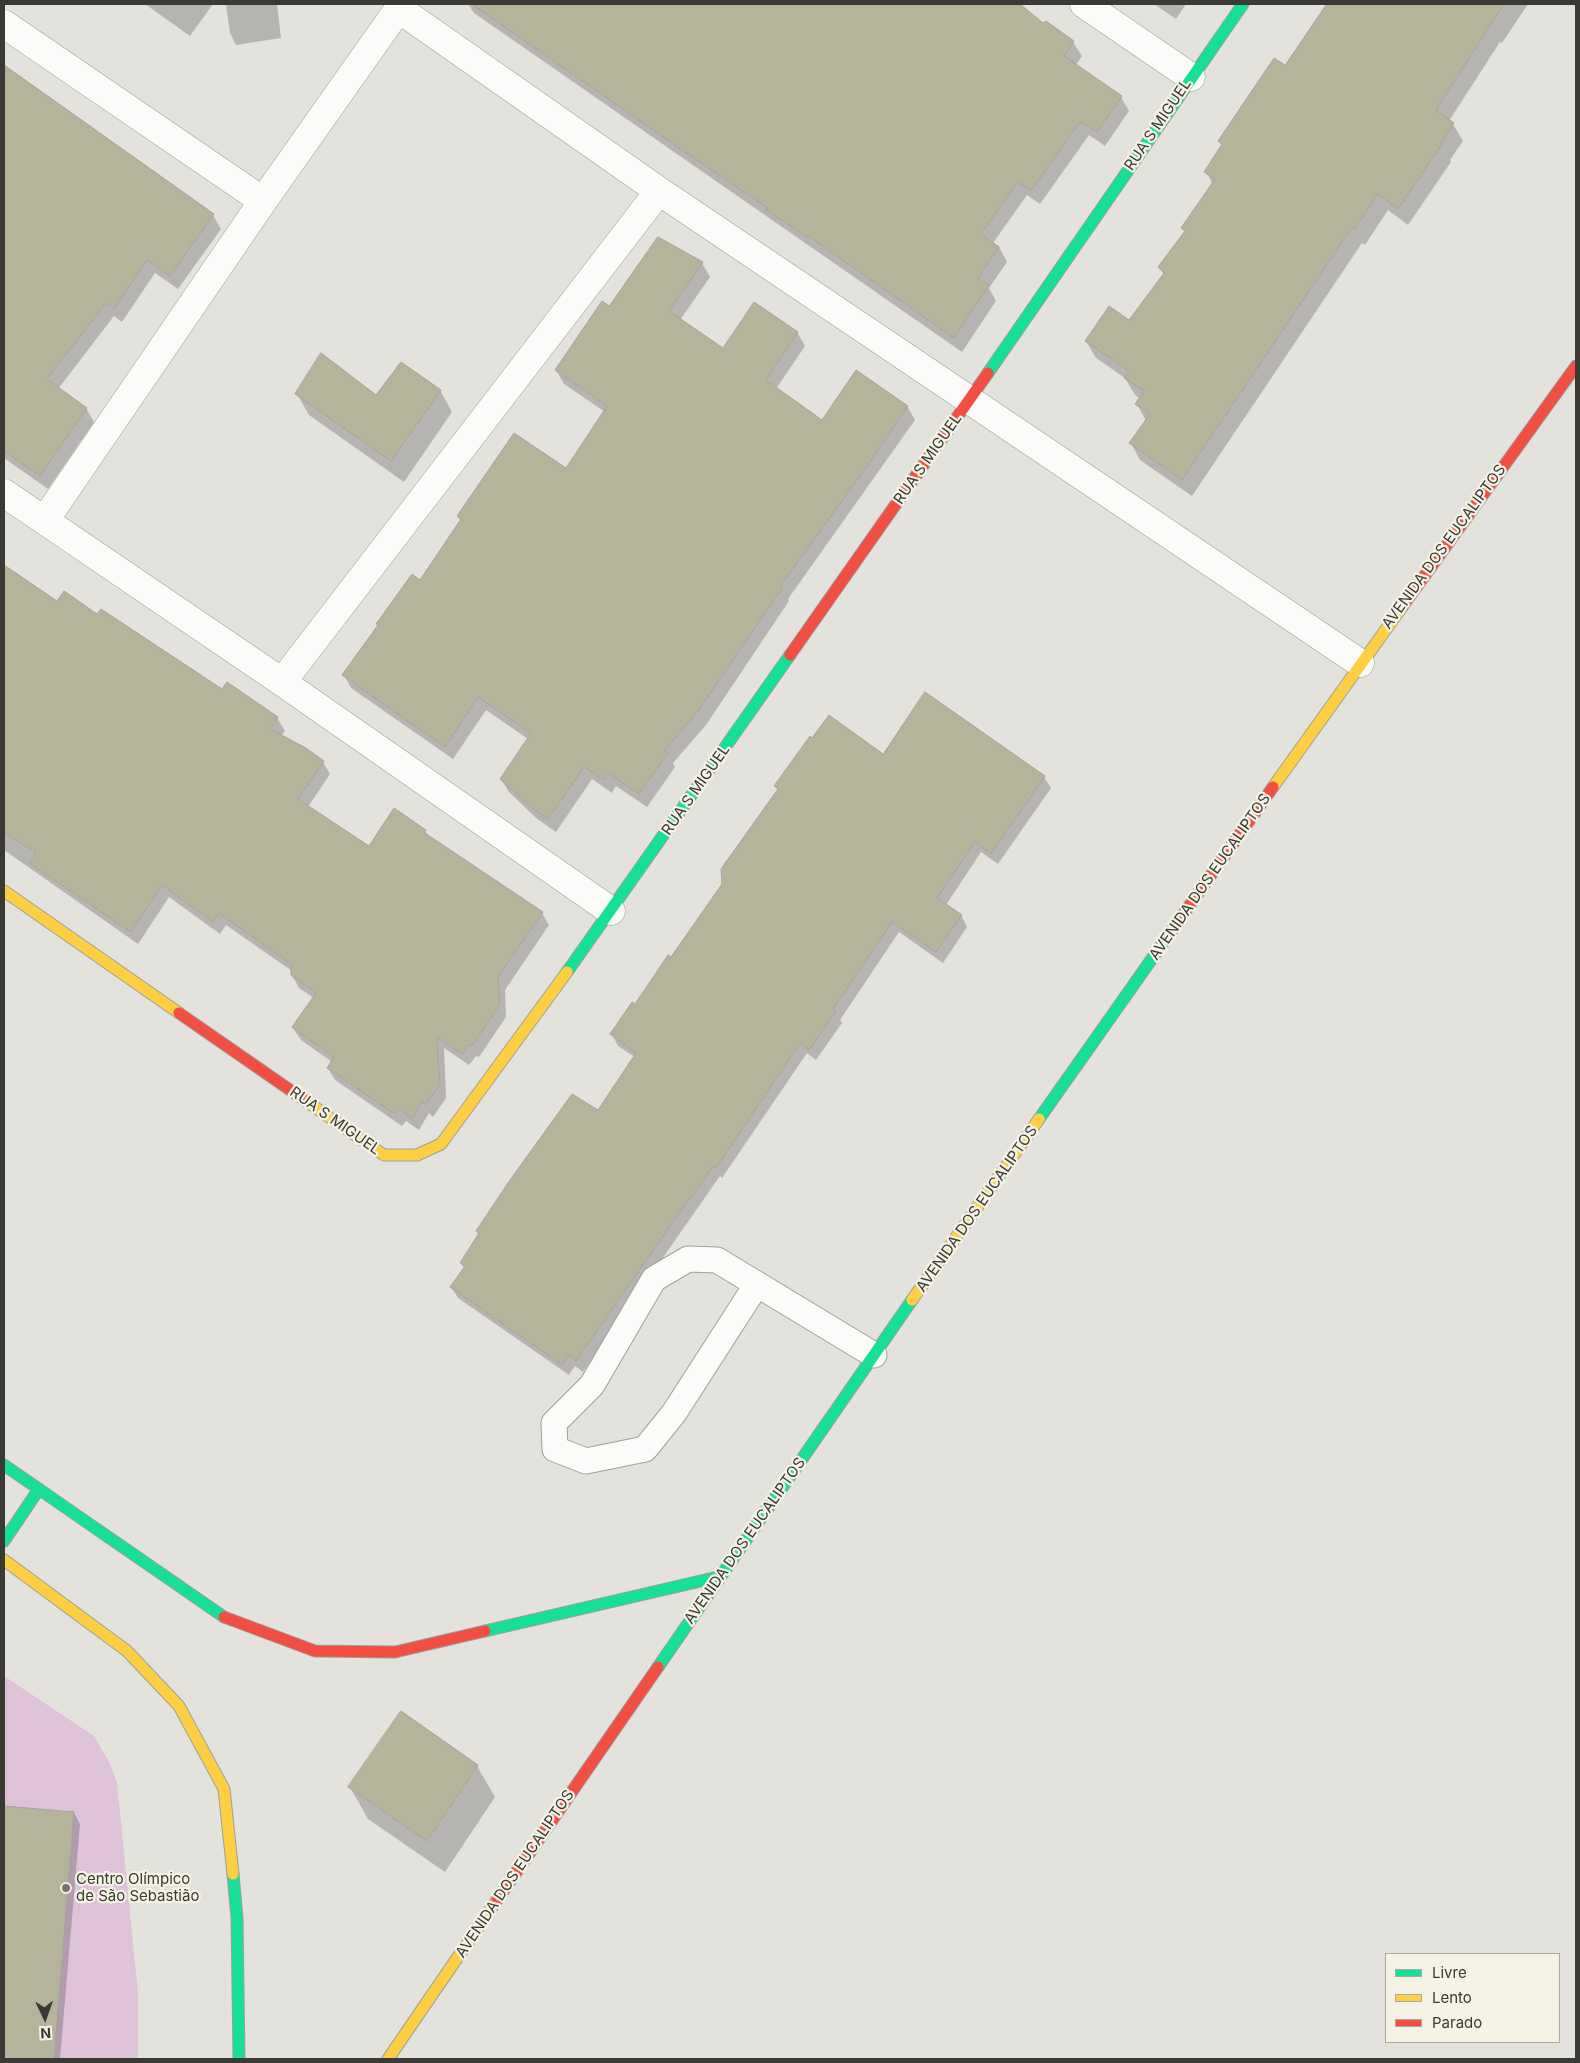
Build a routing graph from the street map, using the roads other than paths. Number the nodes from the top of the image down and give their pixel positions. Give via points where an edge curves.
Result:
1 (1084, 4) edge
2 (1243, 4) edge
3 (400, 6) edge
4 (4, 24) edge
5 (1191, 77) junction
6 (659, 191) junction
7 (263, 201) junction
8 (1576, 366) edge
9 (970, 399) junction
10 (4, 493) edge
11 (45, 520) junction
12 (1360, 663) junction
13 (282, 682) junction
14 (4, 891) edge
15 (611, 911) junction
16 (757, 1284) junction
17 (874, 1355) junction
18 (4, 1465) edge
19 (39, 1489) junction
20 (4, 1540) edge
21 (4, 1560) edge
22 (718, 1577) junction
23 (239, 2059) edge
24 (388, 2059) edge

1 - 5 street
2 - 5 street, RUA S MIGUEL
3 - 6 street
3 - 7 street
4 - 7 street
5 - 9 street, RUA S MIGUEL
6 - 9 street
6 - 13 street
7 - 11 street
8 - 12 street, AVENIDA DOS EUCALIPTOS
9 - 12 street
9 - 15 street, RUA S MIGUEL
10 - 11 street
11 - 13 street
12 - 17 street, AVENIDA DOS EUCALIPTOS
13 - 15 street
14 - 15 street, RUA S MIGUEL via 384,1155 417,1155 442,1144
16 - 16 lane via 717,1260 688,1259 654,1279 592,1385 554,1423 555,1449 586,1461 645,1449 674,1413
16 - 17 lane
17 - 22 street, AVENIDA DOS EUCALIPTOS
18 - 19 street
19 - 20 street
19 - 22 street via 228,1620 315,1651 395,1652
21 - 23 street via 127,1651 180,1706 224,1788 237,1918
22 - 24 street, AVENIDA DOS EUCALIPTOS

